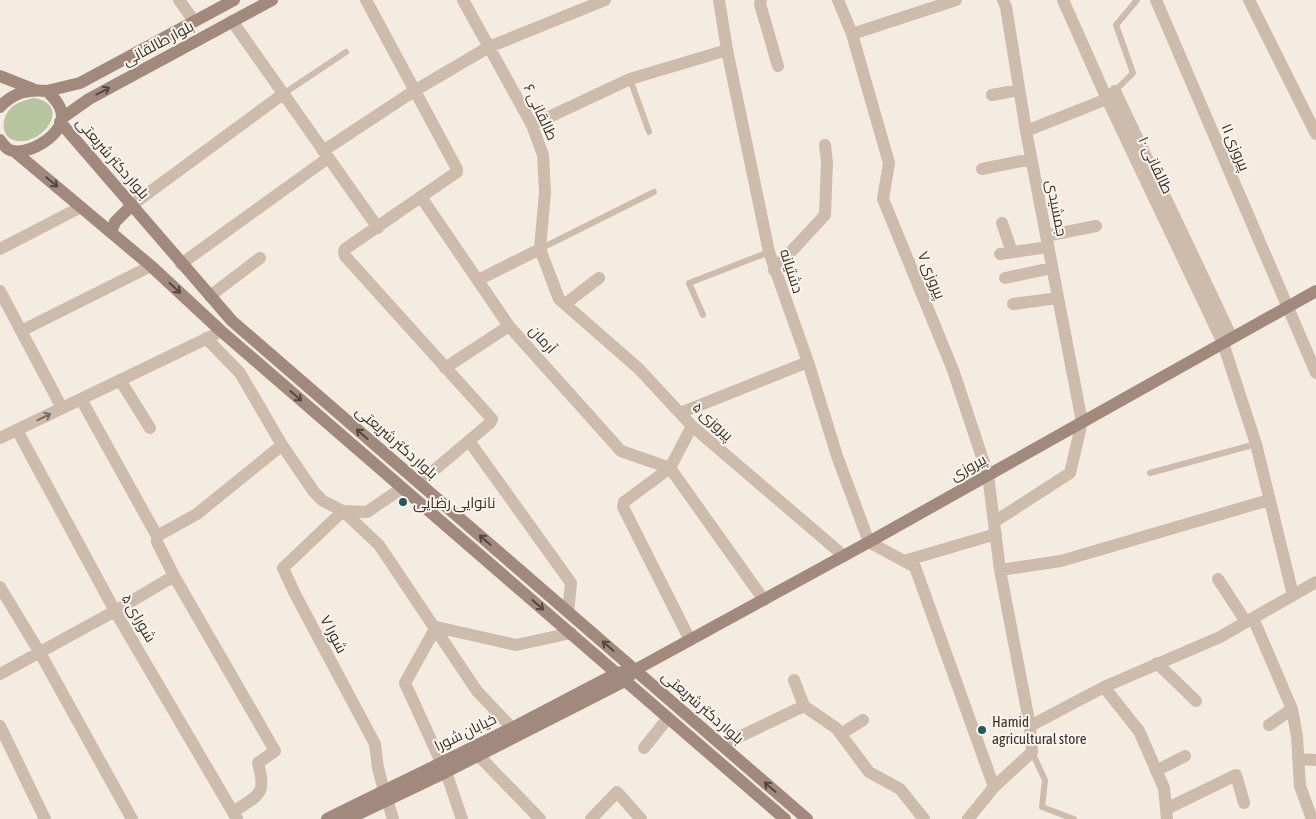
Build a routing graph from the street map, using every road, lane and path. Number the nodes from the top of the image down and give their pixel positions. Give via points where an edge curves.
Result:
1 (179, 0) edge
2 (234, 0) edge
3 (272, 0) edge
4 (366, 0) edge
5 (463, 0) edge
6 (605, 0) edge
7 (719, 0) edge
8 (761, 0) edge
9 (838, 0) edge
10 (956, 0) edge
11 (1003, 0) edge
12 (1063, 0) edge
13 (1137, 0) edge
14 (1156, 0) edge
15 (1249, 0) edge
16 (194, 21) junction
17 (232, 21) junction
18 (852, 34) junction
19 (489, 47) junction
20 (727, 50) junction
21 (346, 52) dead end
22 (778, 66) dead end
23 (0, 76) edge
24 (630, 79) junction
25 (33, 89) junction
26 (47, 90) junction
27 (1019, 90) junction
28 (414, 91) junction
29 (284, 94) junction
30 (992, 95) dead end
31 (1111, 95) junction
32 (0, 107) edge
33 (61, 120) junction
34 (532, 125) junction
35 (1026, 131) junction
36 (649, 132) dead end
37 (1316, 134) edge
38 (825, 145) dead end
39 (5, 148) edge
40 (326, 154) junction
41 (1031, 159) junction
42 (982, 169) dead end
43 (654, 192) dead end
44 (422, 197) junction
45 (132, 205) junction
46 (81, 207) junction
47 (1002, 223) dead end
48 (1096, 226) dead end
49 (378, 228) junction
50 (111, 232) junction
51 (1047, 242) junction
52 (0, 249) edge
53 (540, 249) junction
54 (768, 252) junction
55 (260, 258) dead end
56 (181, 264) junction
57 (152, 266) junction
58 (1052, 268) junction
59 (774, 270) junction
60 (599, 278) dead end
61 (1005, 278) dead end
62 (478, 280) junction
63 (0, 291) edge
64 (1316, 291) edge
65 (210, 296) junction
66 (1058, 298) junction
67 (565, 304) junction
68 (1014, 304) dead end
69 (1287, 307) junction
70 (702, 315) dead end
71 (509, 326) junction
72 (21, 331) junction
73 (221, 331) junction
74 (206, 338) junction
75 (1228, 340) junction
76 (254, 360) junction
77 (808, 362) junction
78 (445, 368) junction
79 (240, 373) junction
80 (1316, 373) edge
81 (120, 380) junction
82 (81, 399) junction
83 (62, 408) junction
84 (680, 413) junction
85 (1082, 422) junction
86 (692, 426) junction
87 (150, 428) dead end
88 (17, 430) junction
89 (0, 438) edge
90 (469, 441) junction
91 (1256, 444) junction
92 (282, 445) junction
93 (670, 468) junction
94 (1150, 473) dead end
95 (988, 475) junction
96 (419, 483) junction
97 (402, 488) junction
98 (1269, 500) junction
99 (343, 511) junction
100 (995, 528) junction
101 (157, 536) junction
102 (869, 542) junction
103 (844, 556) junction
104 (904, 561) junction
105 (1000, 570) junction
106 (174, 576) junction
107 (1218, 579) dead end
108 (533, 582) junction
109 (1316, 582) edge
110 (0, 587) edge
111 (524, 592) junction
112 (1293, 595) junction
113 (764, 600) junction
114 (116, 611) junction
115 (568, 612) junction
116 (1249, 620) junction
117 (436, 627) junction
118 (571, 634) junction
119 (690, 640) junction
120 (40, 653) junction
121 (1157, 663) junction
122 (636, 670) junction
123 (0, 674) edge
124 (621, 677) junction
125 (794, 680) dead end
126 (1104, 687) junction
127 (1196, 701) dead end
128 (804, 706) junction
129 (1292, 709) junction
130 (668, 718) junction
131 (863, 720) dead end
132 (1269, 725) dead end
133 (0, 726) edge
134 (1030, 726) junction
135 (512, 728) junction
136 (841, 734) junction
137 (722, 746) junction
138 (5, 748) edge
139 (644, 748) dead end
140 (1032, 752) junction
141 (478, 755) junction
142 (1186, 756) dead end
143 (1298, 760) junction
144 (1316, 760) edge
145 (444, 767) junction
146 (1156, 770) junction
147 (994, 787) junction
148 (386, 795) junction
149 (1244, 803) dead end
150 (1166, 814) edge
151 (235, 816) edge
152 (45, 819) edge
153 (132, 819) edge
154 (327, 819) edge
155 (348, 819) edge
156 (393, 819) edge
157 (462, 819) edge
158 (540, 819) edge
159 (591, 819) edge
160 (640, 819) edge
161 (785, 819) edge
162 (807, 819) edge
163 (924, 819) edge
164 (968, 819) edge
165 (1074, 819) edge
166 (1312, 819) edge

1 - 16 street
2 - 16 street, بلوار طالقانی
3 - 17 street, بلوار طالقانی
4 - 28 street
5 - 19 street, طالقانی ۶
6 - 19 street
7 - 20 street, دشتیانه
8 - 22 street
9 - 18 street, پیروزی ۷
10 - 18 street
11 - 27 street, جمشیدی
12 - 31 street, طالقانی ۱۰
13 - 31 lane via 1116,25 1133,73
14 - 69 street, پیروزی ۱۱
15 - 37 street
16 - 26 street, بلوار طالقانی via 80,83
17 - 29 street
33 -> 17 street, بلوار طالقانی via 89,99
18 - 95 street, پیروزی ۷ via 889,163 883,199 954,370
19 - 28 street
19 - 34 street, طالقانی ۶
20 - 24 street
20 - 54 street, دشتیانه
21 - 29 lane
23 - 25 street
24 - 34 street
24 - 36 lane
25 - 26 street, بلوار طالقانی
25 - 32 street via 14,95
26 - 33 street, بلوار دکتر شریعتی via 58,102
27 - 30 street
27 - 35 street, جمشیدی
28 - 40 street
28 - 44 street via 457,170
29 - 40 street
29 - 45 street
31 - 35 street
31 - 75 street, طالقانی ۱۰
33 - 39 street, بلوار طالقانی via 56,131 42,144 33,148
33 - 45 street, بلوار دکتر شریعتی
34 - 53 street, طالقانی ۶ via 543,155 545,192
35 - 41 street, جمشیدی
38 - 59 street via 825,214
39 -> 46 street, بلوار دکتر شریعتی
40 - 49 street
40 - 56 street
41 - 42 street
41 - 51 street, جمشیدی
43 - 53 lane
44 - 49 street
44 - 62 street, آرمان
45 - 50 street via 115,222
45 - 56 street, بلوار دکتر شریعتی
46 - 50 street, بلوار دکتر شریعتی
46 - 52 street
47 - 51 street via 1006,253
48 - 51 street
49 - 78 street via 344,252
50 - 57 street, بلوار دکتر شریعتی
51 - 58 street, جمشیدی
53 - 62 street
53 - 67 street, طالقانی ۶ via 559,298
54 - 59 street, دشتیانه
54 - 70 lane via 689,283
55 - 65 street
56 - 65 street, بلوار دکتر شریعتی
57 - 72 street
57 -> 73 street, بلوار دکتر شریعتی
58 - 61 street
58 - 66 street, جمشیدی
59 - 77 street, دشتیانه
60 - 67 street
62 - 71 street, آرمان
63 - 72 street
64 - 69 street, پیروزی
96 -> 65 street, بلوار دکتر شریعتی via 232,321
66 - 68 street
66 - 85 street, جمشیدی
67 - 84 street, پیروزی ۵ via 639,369
69 - 75 street, پیروزی
69 - 80 street, پیروزی ۱۱
71 - 78 street
71 - 93 street, آرمان via 621,451
72 - 83 street
73 - 74 street
73 - 76 street, بلوار دکتر شریعتی
74 - 79 street
74 - 81 street
75 - 85 street, پیروزی
75 - 91 street, طالقانی ۱۰
76 - 79 street
76 -> 97 street, بلوار دکتر شریعتی
77 - 84 street
77 - 102 street, دشتیانه via 837,456
78 - 90 street via 492,419
79 - 92 street
81 - 82 street
81 - 87 street
82 - 83 street
82 - 101 street
88 -> 83 street
84 - 86 street, پیروزی ۵
85 - 95 street, پیروزی
85 - 100 street via 1070,473
86 - 93 street
86 - 103 street, پیروزی ۵
88 - 89 street
88 - 114 street, شورای ۵
90 - 96 street
90 - 115 street via 571,582
91 - 94 lane
91 - 98 street, طالقانی ۱۰
92 - 99 street via 314,492 323,501
92 - 101 street via 197,514
93 - 113 street
93 - 119 street via 624,502 622,507
95 - 100 street, پیروزی ۷
95 - 102 street, پیروزی
108 -> 96 street, بلوار دکتر شریعتی
97 - 99 street via 366,512
97 - 111 street, بلوار دکتر شریعتی
98 - 105 street via 1061,561
98 - 112 street, طالقانی ۱۰
99 - 117 street via 380,545
99 - 148 street, شورا ۷ via 283,568 375,744
100 - 104 street
100 - 105 street, پیروزی ۷
101 - 106 street via 156,542
102 - 103 street, پیروزی
102 - 104 street
103 - 113 street, پیروزی
104 - 147 street via 915,567
105 - 134 street, پیروزی ۷
106 - 114 street
106 - 151 street via 275,751 258,763 263,782 260,793
107 - 116 street
108 - 111 street
108 - 115 street, بلوار دکتر شریعتی
109 - 112 street
110 - 120 street
111 -> 118 street, بلوار دکتر شریعتی
112 - 116 street
113 - 119 street, پیروزی
114 - 120 street
114 - 151 street, شورای ۵
122 -> 115 street, بلوار دکتر شریعتی
116 - 121 street
116 - 129 street
117 - 118 street via 516,645
117 - 135 street via 477,691
117 - 145 street via 405,683
118 - 124 street, بلوار دکتر شریعتی
119 - 122 street, پیروزی
120 - 123 street
120 - 153 street
121 - 126 street
121 - 127 street
122 - 124 street, پیروزی
122 - 137 street, بلوار دکتر شریعتی
124 - 130 street, بلوار دکتر شریعتی
124 - 135 street, خیابان شورا
124 - 141 street, خیابان شورا
125 - 128 street
126 - 134 street
126 - 146 street via 1139,731
128 - 136 street
128 - 137 street
129 - 132 street
129 - 143 street
130 - 139 street
130 - 161 street, بلوار دکتر شریعتی
131 - 136 street
133 - 138 street
134 - 140 street, پیروزی ۷
135 - 145 street, خیابان شورا
136 - 163 street via 869,772 900,789
162 -> 137 street, بلوار دکتر شریعتی
138 - 152 street
140 - 147 street
140 - 165 lane via 1045,780 1042,807
141 - 145 street, خیابان شورا
141 - 158 street
142 - 146 street
143 - 144 street
143 - 166 street via 1300,786
145 - 148 street, خیابان شورا
145 - 157 street
146 - 150 street via 1164,788
147 - 164 street
148 - 154 street, خیابان شورا
148 - 155 street, خیابان شورا
148 - 156 street
149 - 150 street via 1236,775
159 - 160 street via 617,792

